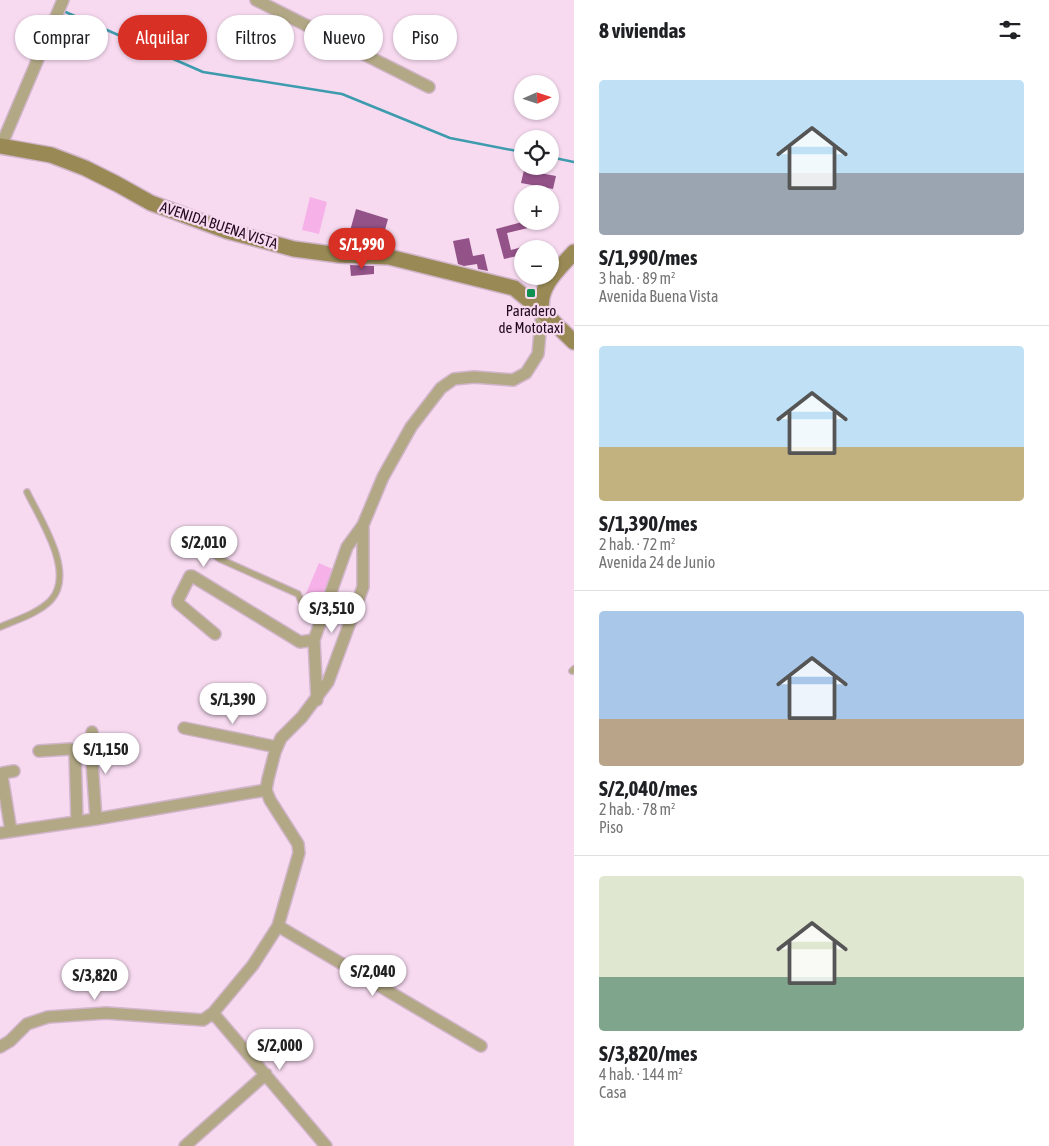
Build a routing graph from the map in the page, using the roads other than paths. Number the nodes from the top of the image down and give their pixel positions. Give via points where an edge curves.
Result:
1 (63, 0) edge
2 (256, 0) edge
3 (429, 87) dead end
4 (1, 146) edge
5 (574, 252) edge
6 (559, 270) edge
7 (532, 285) edge
8 (547, 285) edge
9 (514, 288) junction
10 (542, 311) junction
11 (574, 342) edge
12 (27, 492) dead end
13 (363, 525) junction
14 (204, 547) dead end
15 (325, 611) junction
16 (0, 627) edge
17 (215, 634) dead end
18 (314, 640) junction
19 (317, 700) junction
20 (184, 728) dead end
21 (92, 732) dead end
22 (277, 748) junction
23 (39, 751) dead end
24 (14, 771) dead end
25 (266, 790) junction
26 (96, 819) junction
27 (77, 821) junction
28 (6, 832) edge
29 (278, 926) junction
30 (213, 1013) junction
31 (481, 1046) dead end
32 (0, 1047) edge
33 (266, 1074) junction
34 (185, 1146) edge
35 (326, 1146) edge

1 - 4 street
2 - 3 street
4 - 9 street, AVENIDA BUENA VISTA via 51,155 101,176 151,203 227,231 294,249 390,257
5 - 6 street
7 - 9 street
8 - 10 street via 542,293
9 - 10 street, AVENIDA BUENA VISTA
10 - 11 street, AVENIDA BUENA VISTA
10 - 13 street via 538,354 526,373 513,380 454,379 441,388 412,427 382,477
12 - 16 lane via 57,555 61,577 58,592 38,610
13 - 15 street via 347,546
13 - 19 street via 363,587 328,682
14 - 15 lane via 220,559 298,594 301,601
15 - 18 street
17 - 18 street via 178,603 190,576 300,642
18 - 19 street
19 - 22 street via 282,738
20 - 22 street
21 - 26 street
22 - 25 street
23 - 27 street via 70,749 75,752
24 - 28 street via 2,776
25 - 26 street
25 - 29 street via 298,844 299,853
26 - 27 street
27 - 28 street
29 - 30 street via 253,966
29 - 31 street
30 - 32 street via 203,1020 106,1014 48,1017 27,1024
30 - 33 street
33 - 34 street
33 - 35 street

